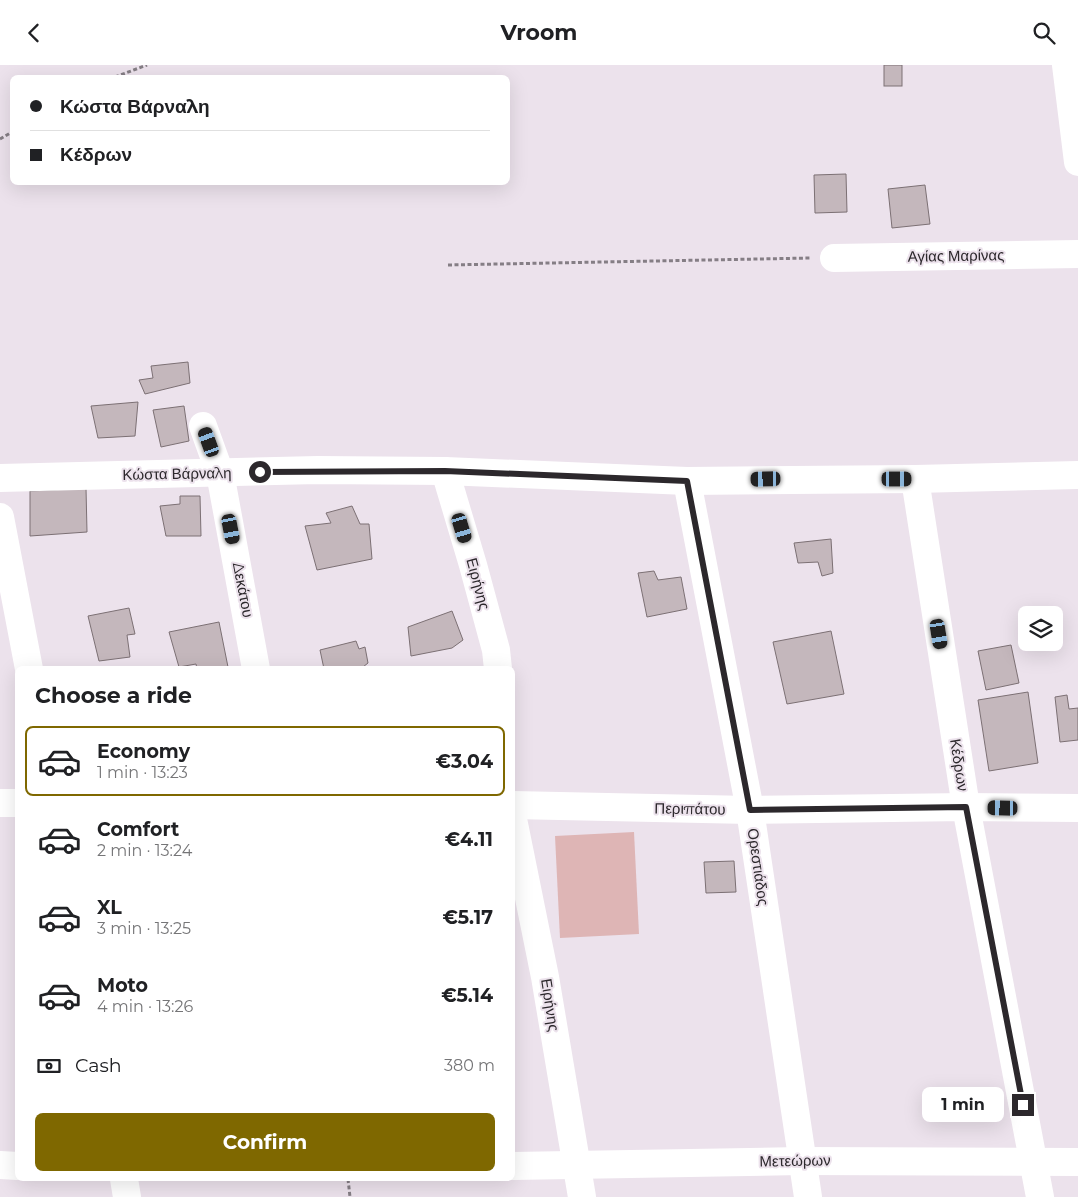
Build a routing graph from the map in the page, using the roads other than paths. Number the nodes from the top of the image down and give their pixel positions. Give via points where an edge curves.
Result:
1 (1066, 65) edge
2 (1078, 162) edge
3 (1078, 255) edge
4 (834, 258) road end
5 (203, 426) dead end
6 (445, 471) junction
7 (220, 473) junction
8 (1078, 475) edge
9 (0, 478) edge
10 (915, 479) junction
11 (687, 481) junction
12 (0, 517) edge
13 (28, 666) edge
14 (255, 666) edge
15 (498, 666) edge
16 (0, 803) edge
17 (15, 803) edge
18 (515, 805) edge
19 (966, 807) junction
20 (1078, 808) edge
21 (750, 810) junction
22 (515, 829) edge
23 (801, 1161) junction
24 (1034, 1161) junction
25 (1078, 1162) edge
26 (0, 1165) edge
27 (15, 1165) edge
28 (515, 1166) edge
29 (576, 1166) junction
30 (124, 1181) edge
31 (127, 1197) edge
32 (582, 1197) edge
33 (808, 1197) edge
34 (1040, 1197) edge

1 - 2 street
3 - 4 street, Αγίας Μαρίνας
5 - 7 street, Δεκάτου
6 - 7 street, Κώστα Βάρναλη
6 - 11 street, Κώστα Βάρναλη
6 - 15 street, Ειρήνης via 476,575
7 - 9 street, Κώστα Βάρναλη
7 - 14 street, Δεκάτου
8 - 10 street, Κώστα Βάρναλη
10 - 11 street, Κώστα Βάρναλη
10 - 19 street, Κέδρων
11 - 21 street, Ορεστιάδος
12 - 13 street
16 - 17 street
18 - 21 street, Περιπάτου
19 - 20 street, Περιπάτου
19 - 21 street, Περιπάτου
19 - 24 street, Κέδρων
21 - 23 street, Ορεστιάδος
22 - 29 street, Ειρήνης via 545,977
23 - 24 street, Μετεώρων
23 - 29 street, Μετεώρων
23 - 33 street, Ορεστιάδος
24 - 25 street, Μετεώρων
24 - 34 street, Κέδρων
26 - 27 street
28 - 29 street, Μετεώρων
29 - 32 street, Ειρήνης
30 - 31 street

